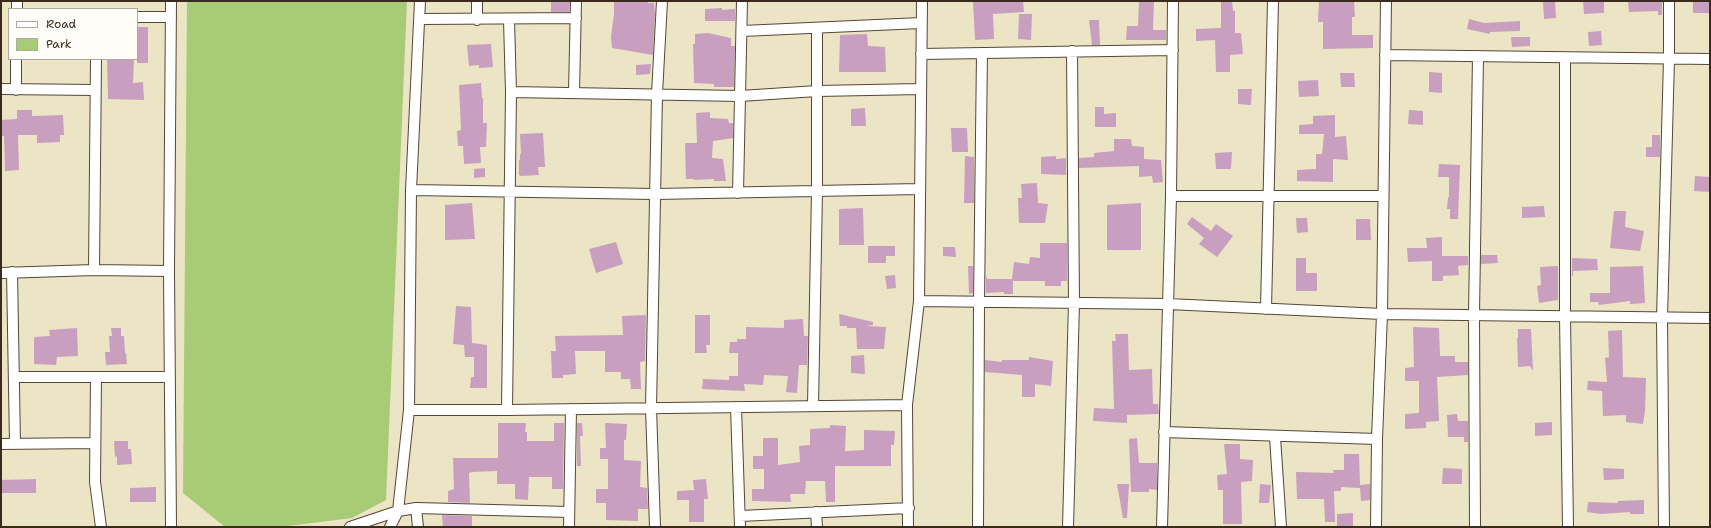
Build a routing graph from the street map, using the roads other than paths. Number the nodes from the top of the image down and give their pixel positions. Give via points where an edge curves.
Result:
1 (171, 1) edge
2 (420, 1) edge
3 (477, 1) edge
4 (576, 1) edge
5 (662, 1) edge
6 (742, 1) edge
7 (922, 1) edge
8 (1173, 1) edge
9 (1273, 1) edge
10 (1386, 1) edge
11 (1669, 1) edge
12 (138, 17) edge
13 (171, 17) junction
14 (576, 18) junction
15 (420, 19) junction
16 (477, 20) junction
17 (510, 20) junction
18 (921, 23) junction
19 (817, 28) junction
20 (742, 31) junction
21 (1173, 50) junction
22 (1072, 51) junction
23 (982, 53) junction
24 (921, 54) junction
25 (1385, 55) junction
26 (1478, 56) junction
27 (1565, 58) junction
28 (1669, 59) junction
29 (1710, 59) edge
30 (16, 60) edge
31 (96, 60) edge
32 (1, 89) edge
33 (921, 89) junction
34 (16, 90) junction
35 (95, 90) junction
36 (817, 91) junction
37 (511, 92) junction
38 (574, 92) junction
39 (657, 94) junction
40 (740, 96) junction
41 (920, 189) junction
42 (411, 190) junction
43 (817, 191) junction
44 (510, 192) junction
45 (738, 193) junction
46 (655, 194) junction
47 (1171, 196) junction
48 (1269, 196) junction
49 (1383, 196) junction
50 (94, 270) junction
51 (169, 271) junction
52 (12, 272) junction
53 (1, 273) edge
54 (919, 301) junction
55 (979, 302) junction
56 (1074, 303) junction
57 (1168, 304) junction
58 (1266, 309) junction
59 (1382, 314) junction
60 (1474, 315) junction
61 (1565, 316) junction
62 (1662, 318) junction
63 (1710, 318) edge
64 (14, 377) junction
65 (96, 377) junction
66 (170, 378) junction
67 (907, 404) junction
68 (813, 406) junction
69 (736, 407) junction
70 (651, 408) junction
71 (571, 409) junction
72 (409, 410) junction
73 (508, 410) junction
74 (1164, 432) junction
75 (1275, 436) junction
76 (1377, 439) junction
77 (95, 443) junction
78 (1, 444) edge
79 (15, 444) junction
80 (416, 508) junction
81 (909, 508) junction
82 (398, 511) junction
83 (569, 512) junction
84 (816, 512) junction
85 (740, 516) junction
86 (101, 527) edge
87 (171, 527) edge
88 (350, 527) edge
89 (390, 527) edge
90 (418, 527) edge
91 (569, 527) edge
92 (655, 527) edge
93 (740, 527) edge
94 (817, 527) edge
95 (908, 527) edge
96 (978, 527) edge
97 (1068, 527) edge
98 (1162, 527) edge
99 (1281, 527) edge
100 (1376, 527) edge
101 (1474, 527) edge
102 (1568, 527) edge
103 (1664, 527) edge

1 - 13 street
2 - 15 street
3 - 16 street
4 - 14 street
5 - 39 street
6 - 20 street
7 - 18 street
8 - 21 street
9 - 48 street
10 - 25 street
11 - 28 street
12 - 13 street
13 - 51 street
14 - 17 street
14 - 38 street
15 - 16 street
15 - 42 street
16 - 17 street
17 - 37 street
18 - 19 street
18 - 24 street
19 - 20 street
19 - 36 street
20 - 40 street
21 - 22 street
21 - 47 street
22 - 23 street
22 - 56 street
23 - 24 street
23 - 55 street
24 - 33 street
25 - 26 street
25 - 49 street
26 - 27 street
26 - 60 street
27 - 28 street
27 - 61 street
28 - 29 street
28 - 62 street
30 - 34 street
31 - 35 street
32 - 34 street
33 - 36 street
33 - 41 street
34 - 35 street
35 - 50 street
36 - 40 street
36 - 43 street
37 - 38 street
37 - 44 street
38 - 39 street
39 - 40 street
39 - 46 street
40 - 45 street
41 - 43 street
41 - 54 street
42 - 44 street
42 - 72 street
43 - 45 street
43 - 68 street
44 - 46 street
44 - 73 street
45 - 46 street
46 - 70 street
47 - 48 street
47 - 57 street
48 - 49 street
48 - 58 street
49 - 59 street
50 - 51 street
50 - 52 street
51 - 66 street
52 - 53 street
52 - 64 street
54 - 55 street
54 - 67 street
55 - 56 street
55 - 96 street
56 - 57 street
56 - 97 street
57 - 58 street
57 - 74 street
58 - 59 street
59 - 60 street
59 - 76 street
60 - 61 street
60 - 101 street
61 - 62 street
61 - 102 street
62 - 63 street
62 - 103 street
64 - 65 street
64 - 79 street
65 - 66 street
65 - 77 street
66 - 87 street
67 - 68 street
67 - 81 street
68 - 69 street
69 - 70 street
69 - 85 street
70 - 71 street
70 - 92 street
71 - 73 street
71 - 83 street
72 - 73 street
72 - 82 street
74 - 75 street
74 - 98 street
75 - 76 street
75 - 99 street
76 - 100 street
77 - 79 street
77 - 86 street via 95,482
78 - 79 street
80 - 82 street
80 - 83 street
80 - 90 street
81 - 84 street
81 - 95 street
82 - 88 street
82 - 89 street
83 - 91 street
84 - 85 street
84 - 94 street
85 - 93 street

